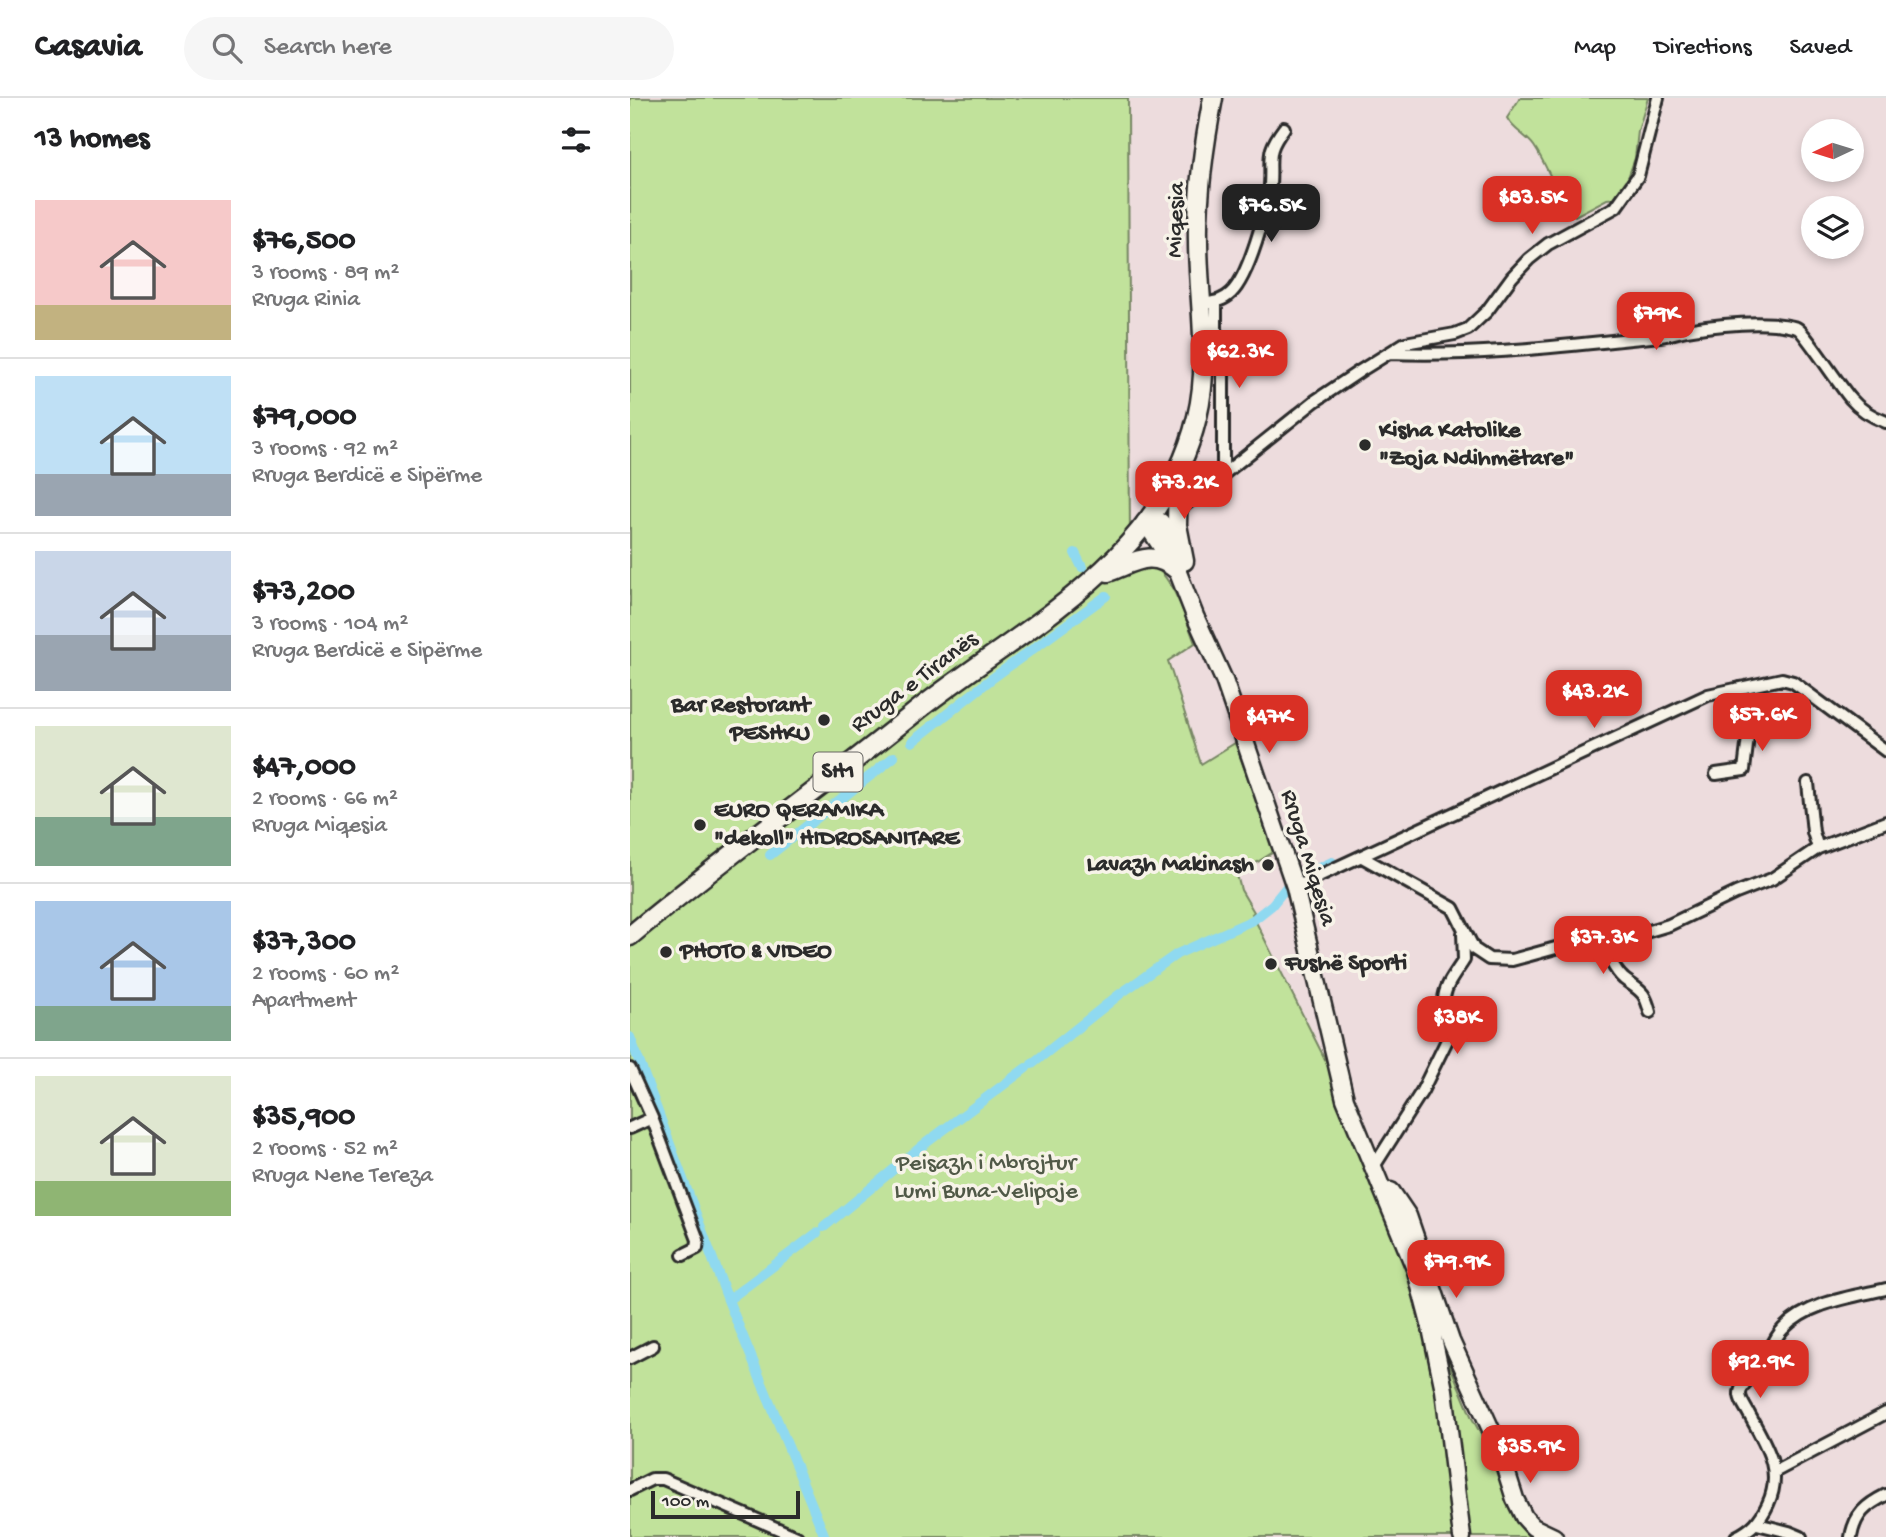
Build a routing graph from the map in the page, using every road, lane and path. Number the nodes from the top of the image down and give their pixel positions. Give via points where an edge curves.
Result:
1 (1213, 98) edge
2 (1658, 98) edge
3 (1284, 128) dead end
4 (1208, 303) junction
5 (1389, 353) junction
6 (1886, 422) edge
7 (1180, 464) junction
8 (1223, 475) junction
9 (1176, 512) junction
10 (1148, 519) junction
11 (1180, 566) junction
12 (1098, 575) junction
13 (1740, 688) junction
14 (1886, 751) edge
15 (1716, 774) dead end
16 (1808, 782) dead end
17 (1886, 822) edge
18 (1818, 848) junction
19 (1362, 857) junction
20 (1294, 885) junction
21 (1462, 928) junction
22 (630, 936) edge
23 (1560, 947) junction
24 (1650, 1012) dead end
25 (630, 1069) edge
26 (652, 1118) junction
27 (630, 1128) edge
28 (1376, 1175) junction
29 (683, 1255) dead end
30 (1886, 1289) edge
31 (653, 1346) dead end
32 (630, 1358) edge
33 (1886, 1413) edge
34 (1776, 1471) junction
35 (630, 1490) edge
36 (1886, 1495) edge
37 (1757, 1524) junction
38 (797, 1537) edge
39 (1462, 1537) edge
40 (1554, 1537) edge
41 (1736, 1537) edge
42 (1801, 1537) edge
43 (1851, 1537) edge

1 - 4 main road, Miqesia / SH1 via 1198,239
2 - 5 street via 1638,176 1616,207 1548,244 1512,277 1487,312 1468,329 1405,343
3 - 4 street via 1270,151 1270,186 1255,244 1234,290
4 - 7 main road, Miqesia / SH1 via 1198,416
4 - 8 street via 1223,375
5 - 6 street via 1554,348 1736,325 1786,327 1800,329 1807,336 1852,402
5 - 8 street via 1315,401
7 - 9 main road
7 - 10 main road, SH1
8 - 9 street
9 - 11 main road
10 - 11 main road, Rruga Miqesia
10 - 12 main road, SH1
11 - 12 main road via 1140,558
11 - 20 main road, Rruga Miqesia
12 - 22 main road, Rruga e Tiranës / SH1
13 - 14 street via 1782,679 1793,682
13 - 15 street via 1748,737 1744,770
13 - 19 street via 1687,704
16 - 18 street
17 - 18 street
18 - 23 street via 1772,879 1669,925 1642,933 1607,933
19 - 20 street
19 - 21 street via 1453,908
20 - 28 main road, Rruga Miqesia via 1338,1075
21 - 23 street via 1474,948 1489,959 1512,960
21 - 28 street via 1464,960 1446,985 1443,1007 1451,1034
23 - 24 street via 1600,947 1623,978 1642,990
25 - 26 street
26 - 27 street
26 - 29 street via 698,1240 697,1248
28 - 39 main road, Rruga Miqesia via 1416,1271 1432,1328
28 - 40 main road via 1408,1216 1451,1341 1498,1445 1515,1499 1533,1527
30 - 34 street via 1821,1305 1798,1317 1781,1330 1766,1360 1743,1384 1740,1399
31 - 32 street
33 - 34 street
34 - 37 street via 1769,1501
35 - 38 street via 663,1479
36 - 43 street via 1860,1511
37 - 41 street
37 - 42 street

